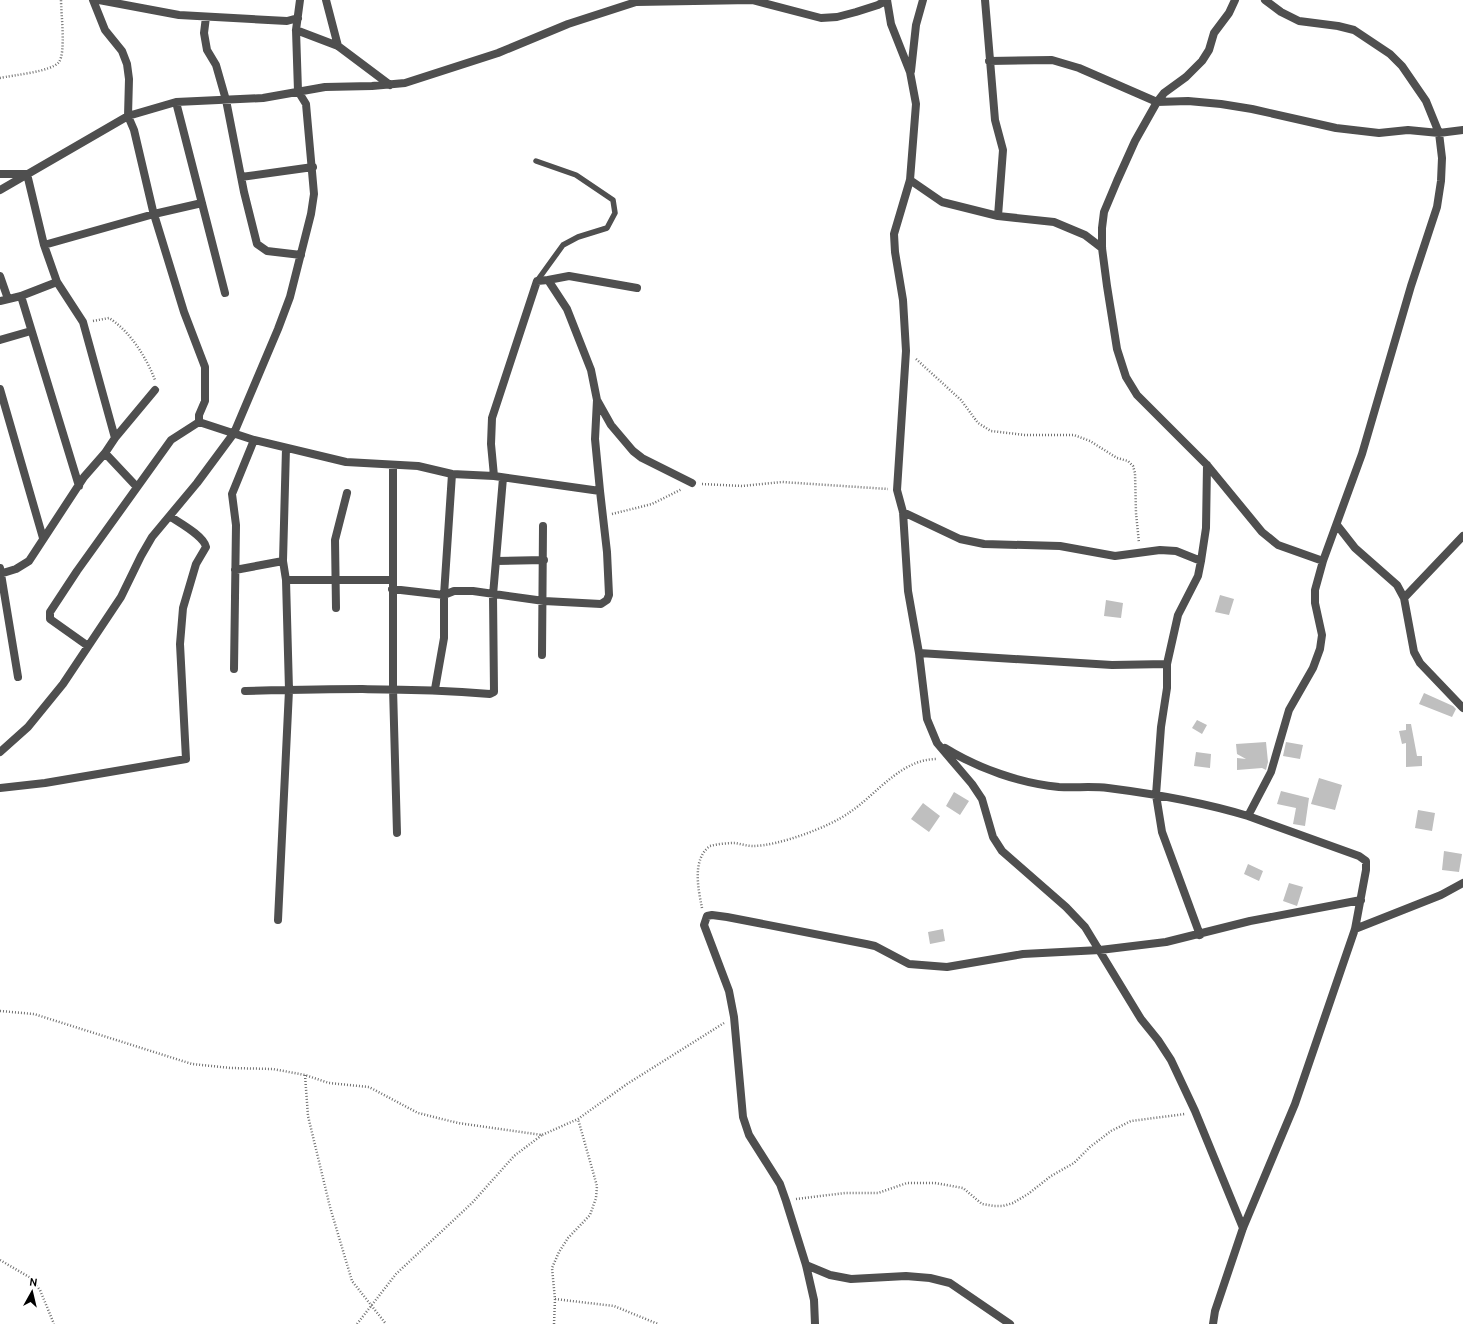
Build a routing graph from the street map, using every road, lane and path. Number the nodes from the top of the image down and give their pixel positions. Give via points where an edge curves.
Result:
1 (60, 0) edge
2 (94, 0) edge
3 (99, 0) edge
4 (300, 0) edge
5 (326, 0) edge
6 (887, 0) edge
7 (923, 0) edge
8 (985, 0) edge
9 (1235, 0) edge
10 (1265, 0) edge
11 (206, 17) junction
12 (298, 18) junction
13 (296, 30) junction
14 (338, 46) junction
15 (989, 61) junction
16 (910, 72) junction
17 (0, 78) edge
18 (390, 85) junction
19 (298, 91) junction
20 (226, 100) junction
21 (176, 102) junction
22 (1157, 102) junction
23 (128, 116) junction
24 (1463, 130) edge
25 (1439, 133) junction
26 (536, 162) dead end
27 (313, 167) junction
28 (0, 174) edge
29 (27, 174) junction
30 (241, 177) junction
31 (910, 180) junction
32 (0, 190) edge
33 (202, 203) junction
34 (154, 214) junction
35 (998, 216) junction
36 (44, 245) junction
37 (1102, 248) junction
38 (301, 255) junction
39 (0, 276) edge
40 (548, 280) junction
41 (537, 281) junction
42 (57, 282) junction
43 (637, 288) dead end
44 (225, 293) dead end
45 (21, 296) junction
46 (4, 300) edge
47 (83, 322) junction
48 (31, 331) junction
49 (0, 340) edge
50 (906, 351) junction
51 (0, 389) edge
52 (155, 390) joint
53 (597, 400) junction
54 (199, 422) junction
55 (234, 433) junction
56 (115, 438) junction
57 (254, 440) junction
58 (286, 448) junction
59 (105, 453) junction
60 (393, 465) junction
61 (1207, 465) junction
62 (452, 474) junction
63 (494, 476) junction
64 (503, 478) junction
65 (692, 483) junction
66 (79, 486) junction
67 (136, 486) junction
68 (897, 490) junction
69 (600, 491) junction
70 (347, 493) dead end
71 (903, 512) junction
72 (604, 516) junction
73 (171, 517) junction
74 (1337, 525) junction
75 (543, 526) dead end
76 (1463, 536) edge
77 (43, 538) junction
78 (1140, 553) junction
79 (544, 560) junction
80 (283, 561) junction
81 (496, 561) junction
82 (1201, 561) junction
83 (1323, 561) junction
84 (235, 570) junction
85 (0, 572) edge
86 (336, 579) junction
87 (286, 580) junction
88 (392, 580) junction
89 (392, 589) junction
90 (444, 595) junction
91 (493, 595) junction
92 (1404, 598) junction
93 (544, 601) junction
94 (336, 608) dead end
95 (88, 646) junction
96 (919, 653) junction
97 (542, 655) dead end
98 (1167, 664) junction
99 (234, 669) dead end
100 (18, 677) dead end
101 (392, 688) junction
102 (435, 689) junction
103 (289, 690) junction
104 (245, 691) dead end
105 (1463, 708) edge
106 (937, 743) junction
107 (0, 752) edge
108 (942, 759) dead end
109 (0, 788) edge
110 (1156, 795) junction
111 (1248, 816) junction
112 (397, 832) dead end
113 (1463, 883) edge
114 (1361, 900) junction
115 (278, 920) dead end
116 (705, 921) junction
117 (1355, 929) junction
118 (1200, 935) junction
119 (1100, 950) junction
120 (0, 1012) edge
121 (734, 1017) junction
122 (304, 1075) junction
123 (1196, 1111) junction
124 (578, 1119) junction
125 (542, 1135) junction
126 (786, 1201) junction
127 (1243, 1228) junction
128 (0, 1260) edge
129 (806, 1265) junction
130 (555, 1299) junction
131 (371, 1307) junction
132 (54, 1324) edge
133 (357, 1324) edge
134 (386, 1324) edge
135 (554, 1324) edge
136 (658, 1324) edge
137 (815, 1324) edge
138 (1010, 1324) edge
139 (1213, 1324) edge

1 - 17 path via 60,61 52,67
2 - 23 street via 105,30 122,51 126,64 129,80
3 - 11 street via 179,15
4 - 12 street
5 - 14 street
6 - 16 street via 891,24
6 - 18 street via 856,12 821,18 752,0 636,2 568,24 498,53 405,83
7 - 16 street via 916,25
8 - 15 street
9 - 22 street via 1214,33 1209,50 1202,61
10 - 25 street via 1298,21 1354,30 1390,54 1402,66 1426,101
11 - 12 street via 287,20
11 - 20 street via 204,33 208,50 216,65
12 - 13 street
13 - 14 street
13 - 19 street
14 - 18 street
15 - 22 street via 1052,60 1079,68
15 - 35 street via 995,120 1003,150
16 - 31 street via 916,104
18 - 19 street via 324,87
19 - 20 street via 263,98
19 - 27 street via 306,104
20 - 21 street
20 - 30 street
21 - 23 street
21 - 33 street
22 - 25 street via 1221,104 1363,132 1408,130
22 - 37 street via 1135,141 1104,212
23 - 29 street
23 - 34 street via 134,130
24 - 25 street
25 - 74 street via 1442,158 1437,207 1362,454
26 - 41 lane via 576,175 613,200 615,213 607,228 578,237 563,245
27 - 30 street
27 - 38 street via 314,194
28 - 29 street
29 - 32 street
29 - 36 street
30 - 38 street via 257,244 267,251
31 - 35 street via 942,202
31 - 50 street via 894,234 904,300
33 - 34 street
33 - 44 street
34 - 36 street
34 - 54 street via 184,312 205,367 205,401
35 - 37 street via 1054,222 1085,234
36 - 42 street
37 - 61 street via 1117,349 1126,377 1143,401
38 - 55 street via 290,297
39 - 46 street
40 - 41 street
40 - 43 street via 569,276
40 - 53 street via 567,309 575,328 591,370
41 - 63 street via 492,418
42 - 45 street
42 - 47 street
45 - 46 street
45 - 48 street
47 - 52 path via 109,318 121,325 131,336 154,379
47 - 56 street
48 - 49 street
48 - 66 street
50 - 68 street
50 - 78 path via 960,400 978,423 990,431 1025,435 1074,435 1090,441 1117,458 1128,461 1135,473
51 - 77 street
52 - 56 street
53 - 65 street via 611,425 633,451
53 - 69 street via 595,438
54 - 55 street
54 - 67 street via 171,440
55 - 57 street
55 - 73 street
56 - 59 street
57 - 58 street
57 - 84 street via 232,494 236,525
58 - 60 street via 346,462
58 - 80 street
59 - 66 street
59 - 67 street
60 - 62 street via 418,466
60 - 88 street
61 - 82 street via 1206,528
61 - 83 street via 1262,532 1278,545
62 - 63 street
62 - 90 street
63 - 64 street
64 - 69 street
64 - 81 street
65 - 68 path via 742,486 782,482
65 - 72 path via 652,504
66 - 77 street
67 - 95 street via 50,612 50,619
68 - 71 street
69 - 72 street
70 - 86 street via 335,540
71 - 78 street via 960,539 984,544 1060,546 1115,556
71 - 96 street via 908,590
72 - 93 street via 609,595 607,600 601,604
73 - 95 street via 152,537 121,597
73 - 109 street via 193,532 206,547 196,564 183,608 180,644 186,760
74 - 83 street
74 - 92 street via 1355,548 1397,585
75 - 79 street
76 - 92 street
77 - 85 street via 29,561 16,569
78 - 82 street via 1176,551
79 - 81 street
79 - 93 street
80 - 84 street
80 - 87 street
81 - 91 street
82 - 98 street via 1198,576 1178,615
83 - 111 street via 1315,590 1322,635 1320,649 1313,668 1289,710 1271,772
84 - 99 street
85 - 100 street
86 - 87 street
86 - 88 street
86 - 94 street
87 - 103 street
88 - 89 street
89 - 90 street
89 - 101 street
90 - 91 street via 454,591
90 - 102 street via 444,638
91 - 93 street
91 - 102 street via 494,692 490,694
92 - 105 street via 1414,652 1420,663
93 - 97 street
95 - 107 street via 42,711
96 - 98 street via 1112,665
96 - 106 street via 927,719
98 - 110 street via 1167,688
101 - 102 street
101 - 103 street
101 - 112 street
103 - 104 street
103 - 115 street
106 - 110 street via 962,758 1034,784 1106,788
106 - 119 street via 982,799 993,837 1002,851 1066,907 1085,927
108 - 116 path via 926,759 898,772 849,814 790,840 772,845 752,846 735,843 710,846 700,856 698,866 698,887
110 - 111 street via 1203,803
110 - 118 street via 1162,832
111 - 114 street via 1363,858 1367,865
113 - 117 street via 1441,895
114 - 117 street
114 - 118 street via 1250,921
116 - 119 street via 707,916 712,915 727,917 866,944 910,964 930,967 947,967 1023,954
116 - 121 street via 704,925 729,991
117 - 127 street via 1295,1104
118 - 119 street
119 - 123 street via 1141,1019 1171,1060
120 - 122 path via 34,1014 192,1064 273,1069
121 - 124 path via 688,1044
121 - 126 street via 743,1117 749,1135 780,1184
122 - 125 path via 329,1083 369,1087 418,1113 458,1123
122 - 131 path via 308,1116 330,1207 352,1281
123 - 126 path via 1178,1116 1131,1121 1111,1131 1074,1163 1051,1176 1013,1204 982,1204 962,1188 935,1183 907,1183 878,1193 845,1192
123 - 127 street
124 - 125 path
124 - 130 path via 594,1175 596,1192 590,1215 568,1238 552,1268
125 - 131 path via 514,1156 472,1203 396,1274
126 - 129 street
127 - 139 street via 1214,1311
128 - 132 path via 29,1277 40,1290
129 - 137 street via 814,1300
129 - 138 street via 830,1275 851,1279 906,1276 950,1283
130 - 135 path
130 - 136 path via 614,1306
131 - 133 path
131 - 134 path

